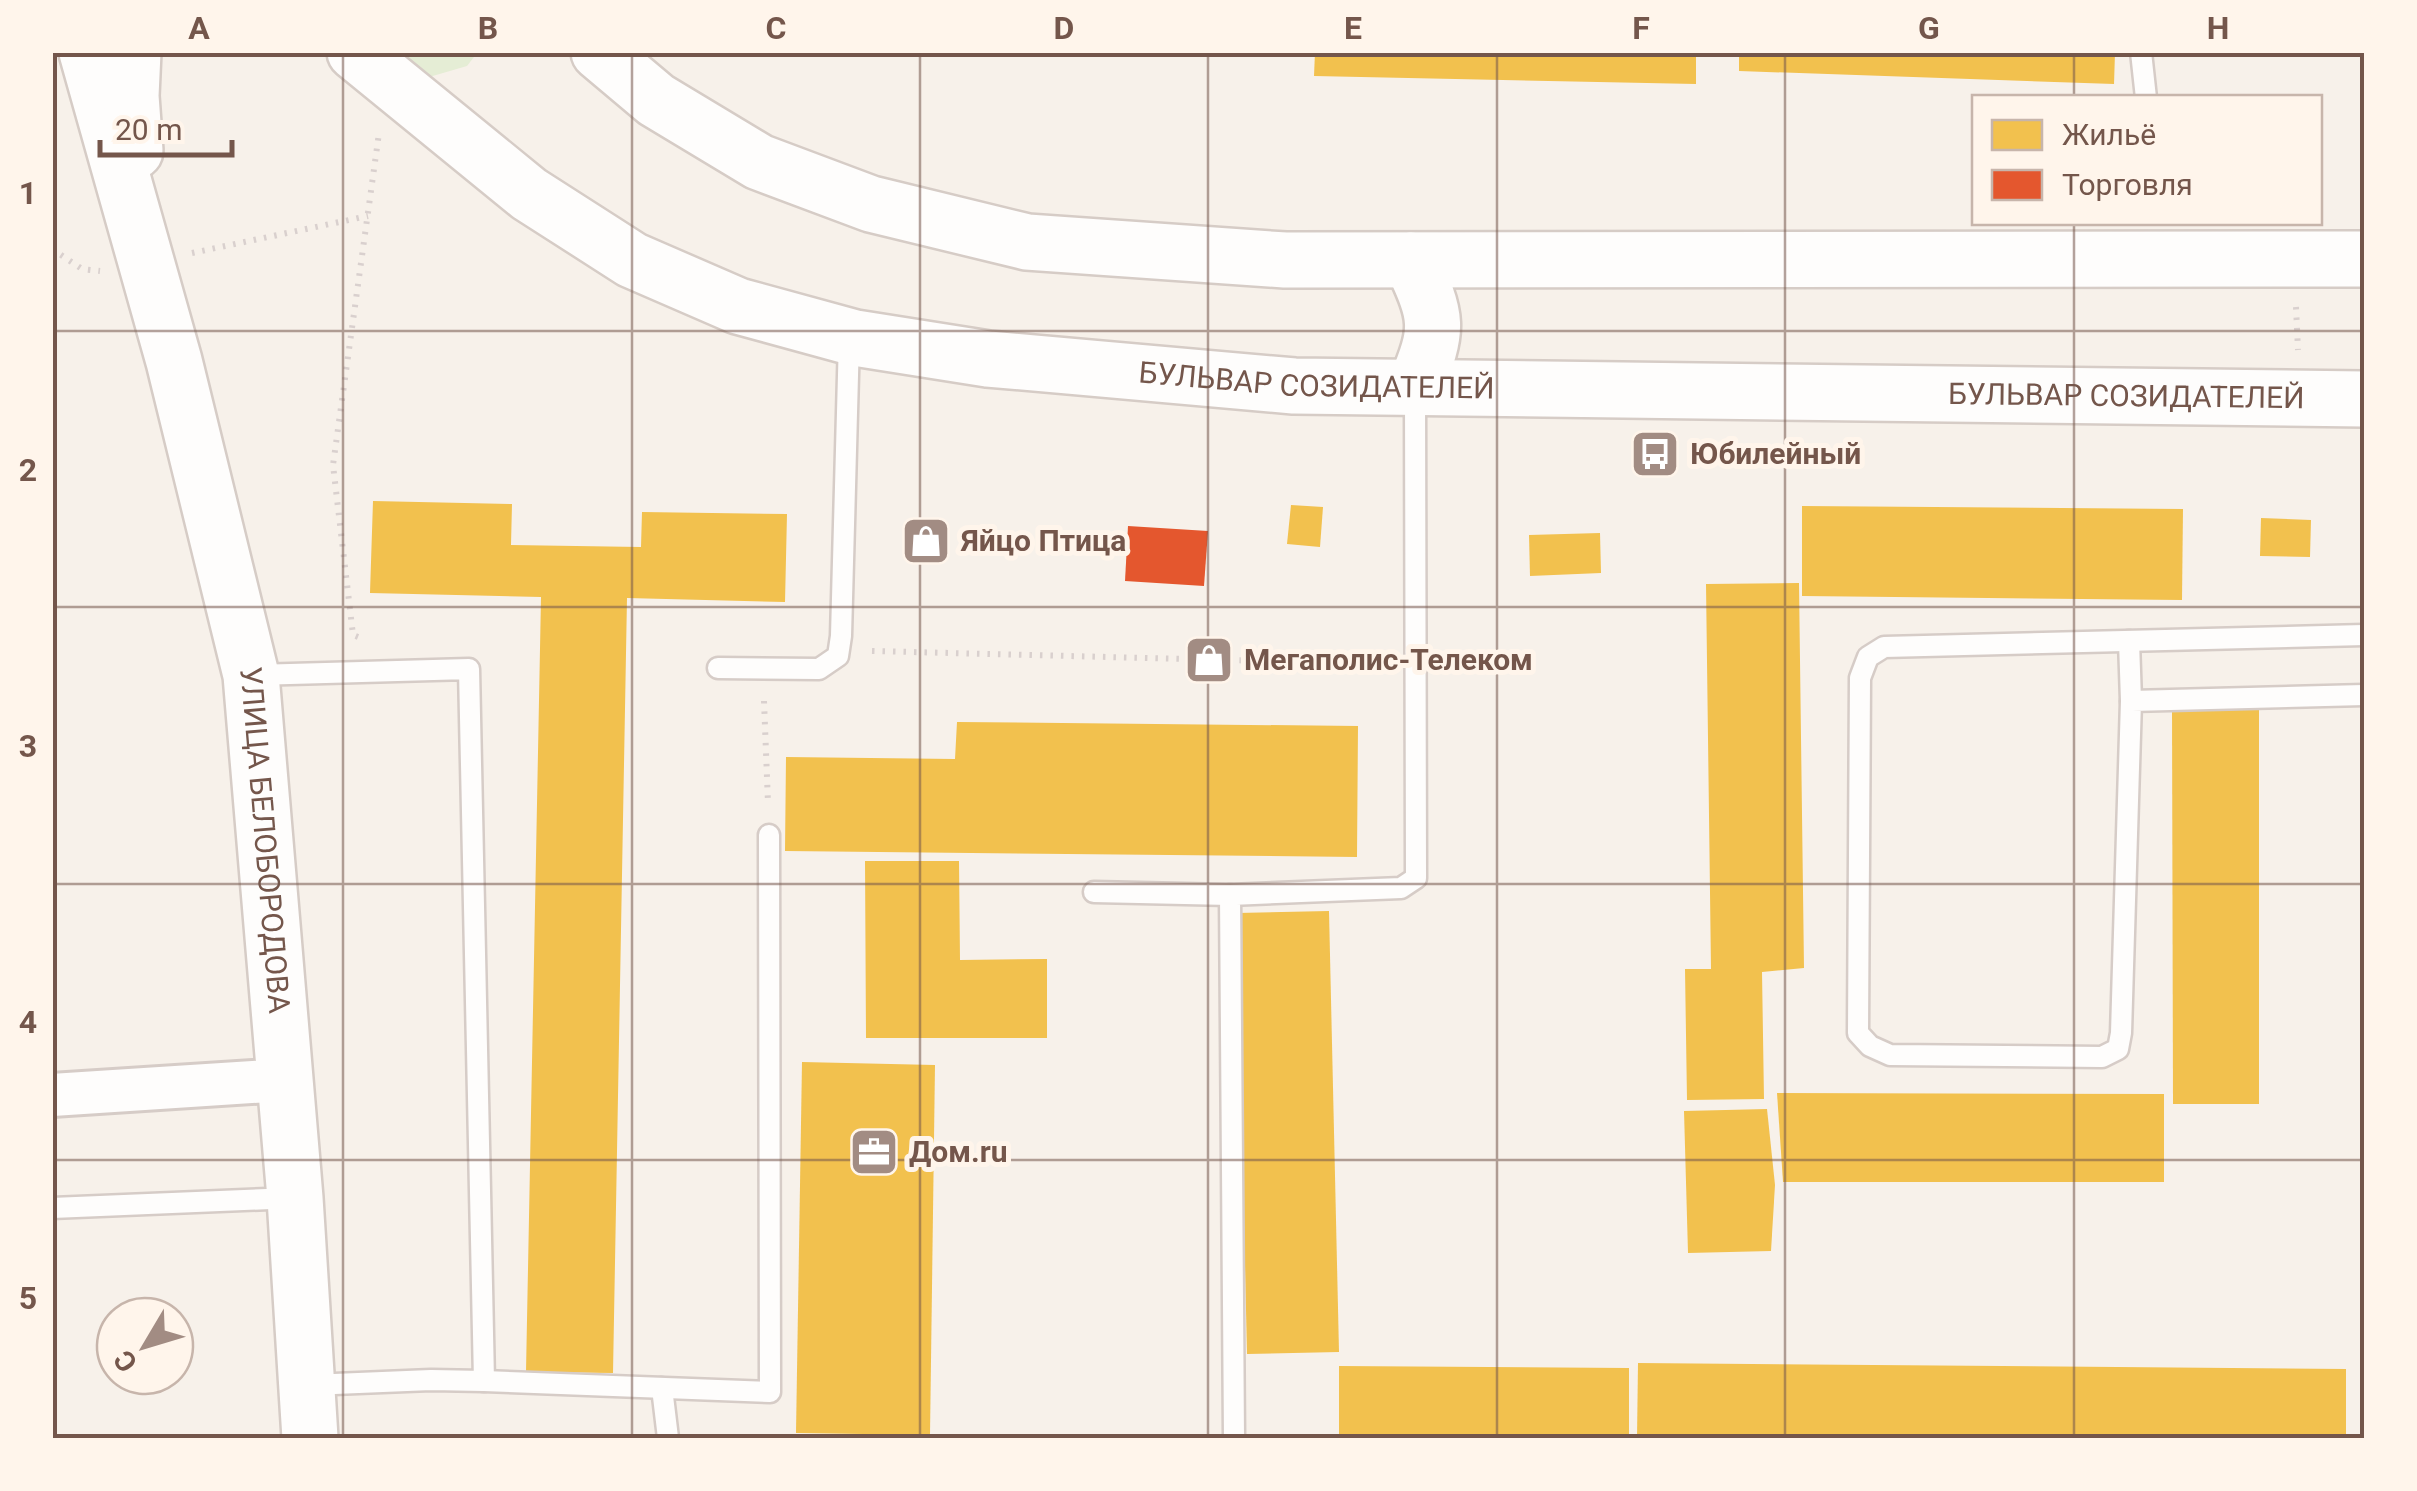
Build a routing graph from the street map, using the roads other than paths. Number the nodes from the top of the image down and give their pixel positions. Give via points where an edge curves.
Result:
1 (87, 52) edge
2 (133, 52) edge
3 (599, 52) edge
4 (2142, 52) edge
5 (365, 72) edge
6 (2146, 95) edge
7 (1411, 260) junction
8 (2364, 260) edge
9 (142, 261) junction
10 (849, 336) junction
11 (1415, 387) junction
12 (2364, 399) edge
13 (2364, 635) edge
14 (2129, 641) junction
15 (718, 668) dead end
16 (251, 675) junction
17 (2364, 695) edge
18 (2131, 701) junction
19 (770, 835) road end
20 (1094, 892) dead end
21 (1230, 895) junction
22 (284, 1080) junction
23 (52, 1094) edge
24 (295, 1198) junction
25 (52, 1208) edge
26 (484, 1381) junction
27 (662, 1388) junction
28 (308, 1412) edge
29 (668, 1438) edge
30 (1234, 1438) edge

1 - 9 street, УЛИЦА БЕЛОБОРОДОВА
2 - 9 street, УЛИЦА БЕЛОБОРОДОВА
3 - 7 street via 656,100 759,162 871,204 1026,242 1285,260
4 - 6 lane
5 - 10 street, БУЛЬВАР СОЗИДАТЕЛЕЙ via 434,117 529,194 632,260 738,306
7 - 8 street via 2157,250
7 - 11 street via 1435,326
9 - 16 street, УЛИЦА БЕЛОБОРОДОВА via 178,378
10 - 11 street, БУЛЬВАР СОЗИДАТЕЛЕЙ via 1027,363 1294,386
10 - 15 lane via 838,656 819,669
11 - 12 street, БУЛЬВАР СОЗИДАТЕЛЕЙ
11 - 21 lane via 1416,878 1402,888
13 - 14 lane
14 - 18 lane
14 - 18 lane via 1884,647 1868,657 1860,678 1858,1033 1870,1046 1890,1055 2102,1057 2118,1048
16 - 22 street, УЛИЦА БЕЛОБОРОДОВА
16 - 26 lane via 468,669
17 - 18 lane
19 - 27 lane via 770,1392
20 - 21 lane
21 - 30 lane
22 - 23 street
22 - 24 street, УЛИЦА БЕЛОБОРОДОВА
24 - 25 lane
24 - 28 street, УЛИЦА БЕЛОБОРОДОВА
26 - 27 lane
26 - 28 lane via 431,1380
27 - 29 lane

